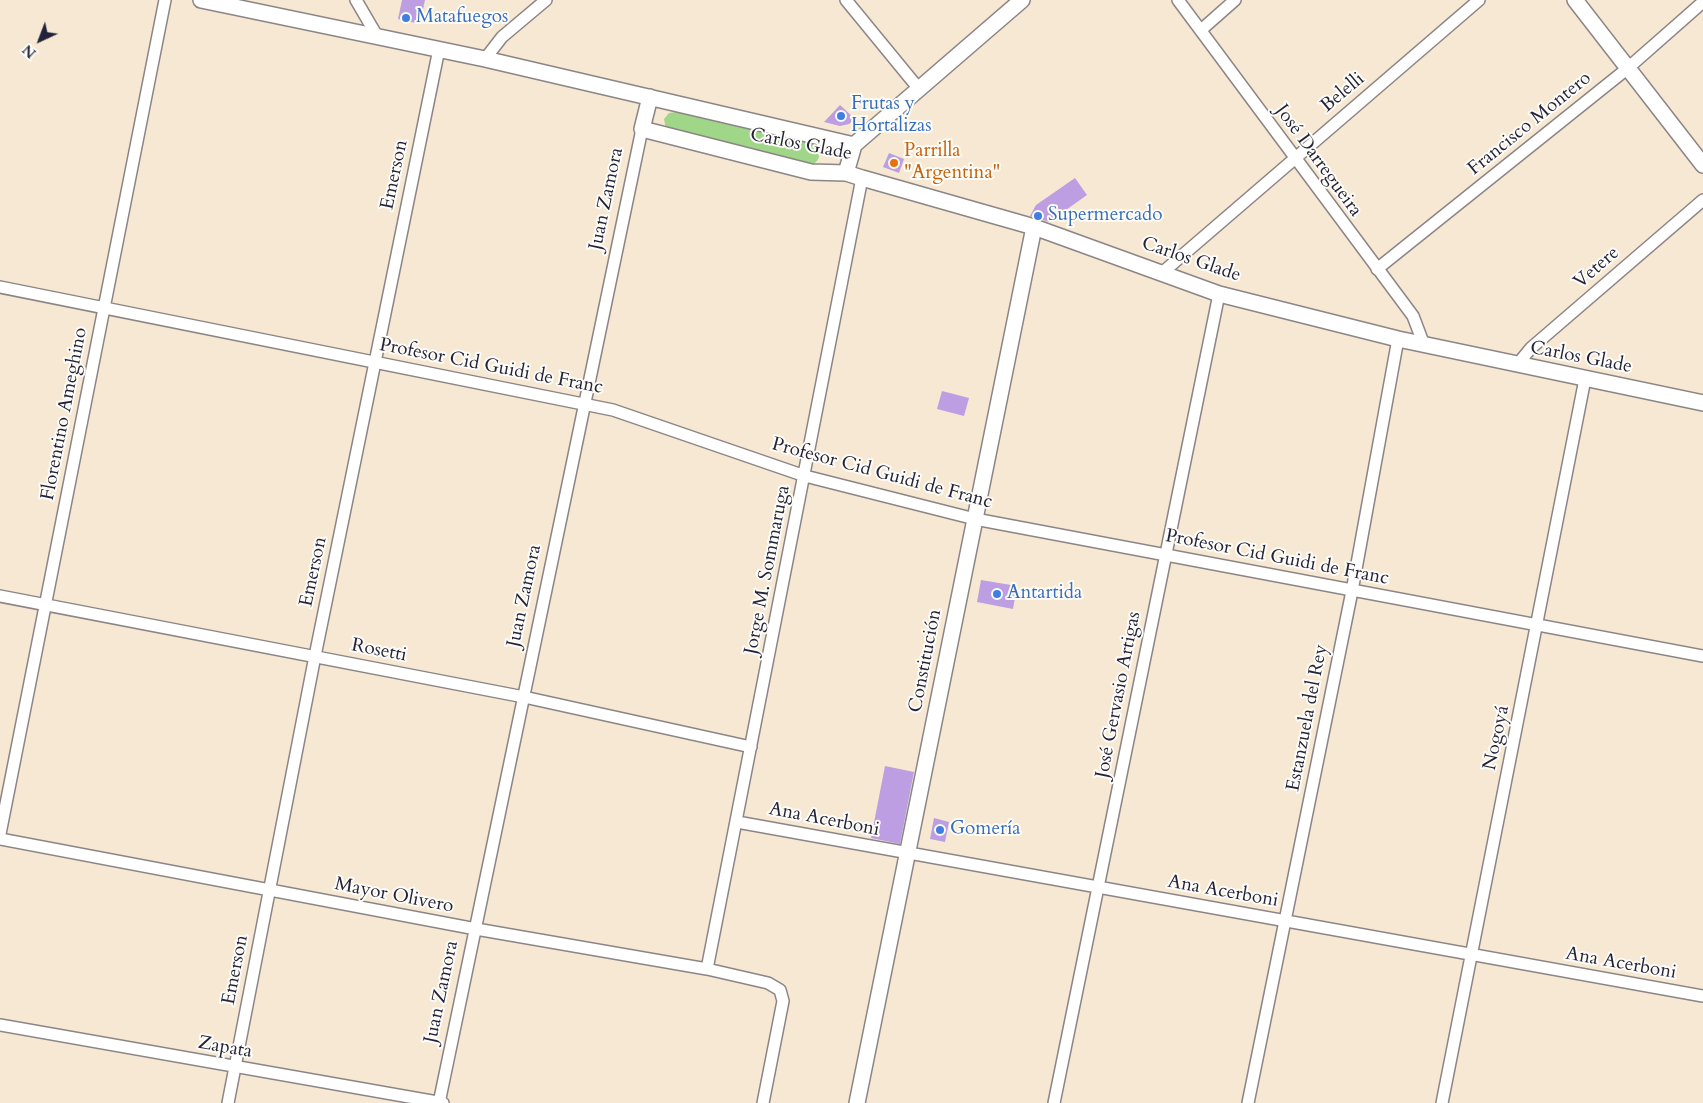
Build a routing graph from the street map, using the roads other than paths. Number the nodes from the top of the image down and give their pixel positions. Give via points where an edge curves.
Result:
1 (165, 0) edge
2 (201, 0) edge
3 (356, 0) edge
4 (546, 0) edge
5 (846, 0) edge
6 (1022, 0) edge
7 (1178, 0) edge
8 (1236, 0) edge
9 (1479, 0) edge
10 (1575, 0) edge
11 (1703, 2) edge
12 (1201, 30) junction
13 (377, 36) junction
14 (439, 49) junction
15 (486, 59) junction
16 (1628, 68) junction
17 (918, 89) junction
18 (650, 97) junction
19 (642, 129) junction
20 (854, 145) junction
21 (1294, 158) junction
22 (1703, 165) edge
23 (846, 173) junction
24 (862, 178) junction
25 (1703, 200) edge
26 (1034, 227) junction
27 (1377, 269) junction
28 (1163, 272) junction
29 (0, 287) edge
30 (1219, 294) junction
31 (104, 308) junction
32 (1398, 340) junction
33 (1424, 345) junction
34 (375, 362) junction
35 (1517, 366) junction
36 (1585, 379) junction
37 (1703, 403) edge
38 (585, 404) junction
39 (805, 476) junction
40 (975, 518) junction
41 (1165, 553) junction
42 (1352, 591) junction
43 (0, 596) edge
44 (44, 606) junction
45 (1538, 625) junction
46 (315, 656) junction
47 (1703, 656) edge
48 (524, 697) junction
49 (750, 747) junction
50 (737, 822) junction
51 (0, 834) edge
52 (0, 839) edge
53 (907, 854) junction
54 (1098, 886) junction
55 (270, 890) junction
56 (1285, 921) junction
57 (476, 929) junction
58 (1470, 955) junction
59 (707, 969) junction
60 (1703, 996) edge
61 (0, 1025) edge
62 (235, 1067) junction
63 (228, 1103) edge
64 (441, 1103) edge
65 (763, 1103) edge
66 (857, 1103) edge
67 (1054, 1103) edge
68 (1248, 1103) edge
69 (1442, 1103) edge

1 - 31 street, Florentino Ameghino
2 - 13 street, Carlos Glade
3 - 13 street
4 - 15 street via 502,37
5 - 17 street
6 - 17 street
7 - 12 street, José Darregueira
8 - 12 street
9 - 21 street, Belelli
10 - 16 street
11 - 16 street, Francisco Montero
12 - 21 street, José Darregueira
13 - 14 street, Carlos Glade
14 - 15 street, Carlos Glade
14 - 34 street, Emerson
15 - 18 street, Carlos Glade
16 - 22 street
16 - 27 street, Francisco Montero
17 - 20 street
18 - 19 street, Juan Zamora
18 - 20 street, Carlos Glade
19 - 23 street, Carlos Glade via 811,172
19 - 38 street, Juan Zamora
20 - 23 street
21 - 27 street, José Darregueira
21 - 28 street, Belelli
23 - 24 street, Carlos Glade
24 - 26 street, Carlos Glade
24 - 39 street, Jorge M. Sommaruga
25 - 35 street, Vetere via 1531,348
26 - 28 street, Carlos Glade
26 - 40 street, Constitución
27 - 33 street, José Darregueira via 1413,316
28 - 30 street, Carlos Glade
29 - 31 street, Profesor Cid Guidi de Franc
30 - 32 street, Carlos Glade
30 - 41 street, José Gervasio Artigas
31 - 34 street, Profesor Cid Guidi de Franc
31 - 44 street, Florentino Ameghino
32 - 33 street, Carlos Glade
32 - 42 street, Estanzuela del Rey
33 - 35 street, Carlos Glade
34 - 38 street, Profesor Cid Guidi de Franc
34 - 46 street, Emerson
35 - 36 street, Carlos Glade
36 - 37 street, Carlos Glade
36 - 45 street, Nogoyá
38 - 39 street, Profesor Cid Guidi de Franc via 634,416
38 - 48 street, Juan Zamora
39 - 40 street, Profesor Cid Guidi de Franc
39 - 49 street, Jorge M. Sommaruga
40 - 41 street, Profesor Cid Guidi de Franc
40 - 53 street, Constitución
41 - 42 street, Profesor Cid Guidi de Franc
41 - 54 street, José Gervasio Artigas
42 - 45 street, Profesor Cid Guidi de Franc
42 - 56 street, Estanzuela del Rey
43 - 44 street, Rosetti
44 - 46 street, Rosetti
44 - 51 street, Florentino Ameghino
45 - 47 street, Profesor Cid Guidi de Franc
45 - 58 street, Nogoyá
46 - 48 street, Rosetti
46 - 55 street, Emerson
48 - 49 street, Rosetti
48 - 57 street, Juan Zamora
49 - 50 street, Jorge M. Sommaruga
50 - 53 street, Ana Acerboni
50 - 59 street, Jorge M. Sommaruga
52 - 55 street, Mayor Olivero
53 - 54 street, Ana Acerboni
53 - 66 street, Constitución
54 - 56 street, Ana Acerboni
54 - 67 street, José Gervasio Artigas
55 - 57 street, Mayor Olivero
55 - 62 street, Emerson
56 - 58 street, Ana Acerboni
56 - 68 street, Estanzuela del Rey
57 - 59 street, Mayor Olivero
57 - 64 street, Juan Zamora
58 - 60 street, Ana Acerboni
58 - 69 street, Nogoyá
59 - 65 street, Mayor Olivero via 768,983 780,990 783,1001
61 - 62 street, Zapata
62 - 63 street, Emerson
62 - 64 street, Zapata

